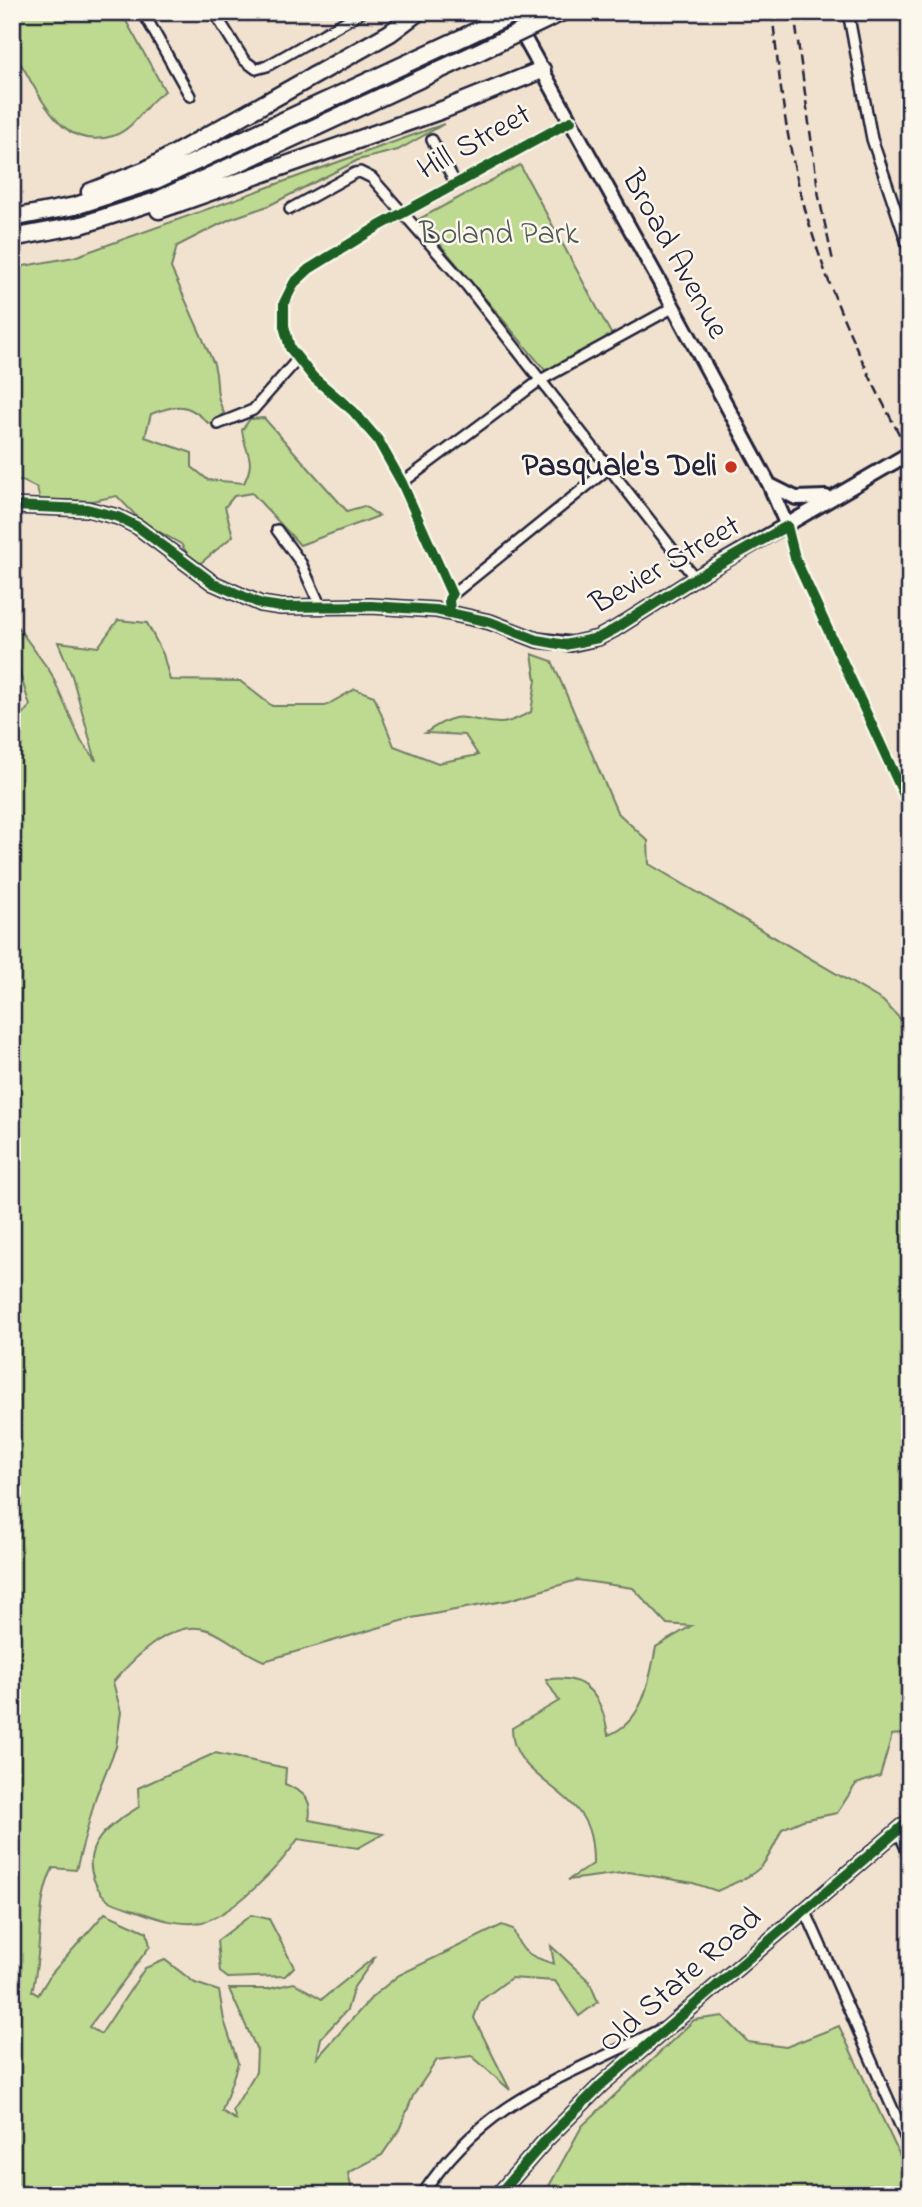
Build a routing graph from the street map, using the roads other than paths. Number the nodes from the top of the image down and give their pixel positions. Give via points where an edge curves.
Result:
1 (143, 12) edge
2 (214, 12) edge
3 (418, 12) edge
4 (510, 12) edge
5 (517, 12) edge
6 (562, 12) edge
7 (848, 12) edge
8 (361, 13) edge
9 (542, 70) junction
10 (190, 96) dead end
11 (571, 121) junction
12 (432, 140) dead end
13 (456, 184) junction
14 (12, 209) edge
15 (290, 209) dead end
16 (405, 212) junction
17 (12, 218) edge
18 (81, 225) junction
19 (12, 238) edge
20 (910, 252) edge
21 (674, 307) junction
22 (297, 360) junction
23 (539, 381) junction
24 (218, 424) dead end
25 (910, 453) edge
26 (609, 468) junction
27 (402, 483) junction
28 (769, 484) junction
29 (842, 491) junction
30 (12, 506) edge
31 (787, 526) junction
32 (276, 530) dead end
33 (695, 578) junction
34 (453, 595) junction
35 (321, 607) junction
36 (450, 612) junction
37 (910, 807) edge
38 (910, 1820) edge
39 (898, 1830) junction
40 (910, 1858) edge
41 (805, 1910) junction
42 (669, 2025) junction
43 (910, 2148) edge
44 (422, 2195) edge
45 (498, 2195) edge

1 - 10 street
2 - 8 street via 256,69
3 - 14 highway via 397,29 146,170 77,196
4 - 9 street, Broad Avenue
5 - 17 highway, bridge via 156,180 75,206
6 - 18 highway, bridge via 171,195
7 - 20 street via 872,139
9 - 11 street, Broad Avenue
9 - 18 highway via 149,214
11 - 13 street, Hill Street
11 - 21 street, Broad Avenue
12 - 13 street
13 - 16 street, Hill Street
15 - 16 street via 360,172
16 - 22 street, Hill Street via 309,269 294,283 283,313 286,338
16 - 23 street
18 - 19 highway
21 - 23 street
21 - 28 street, Broad Avenue
22 - 24 street via 259,405
22 - 27 street via 367,426
23 - 26 street
23 - 27 street
25 - 29 street, Bevier Street
26 - 33 street
26 - 34 street
27 - 34 street
28 - 29 street via 801,499 821,499
28 - 31 street, Broad Avenue
29 - 31 street, Bevier Street
30 - 35 street, Bevier Street via 87,509 118,517 213,583 246,599 281,607
31 - 33 street, Bevier Street
31 - 37 street via 795,558
32 - 35 street via 301,564
33 - 36 street, Bevier Street via 615,629 571,644 537,640
34 - 36 street
35 - 36 street, Bevier Street
38 - 39 street, Old State Road
39 - 40 street
39 - 41 street, Old State Road
41 - 42 street, Old State Road
41 - 43 street
42 - 44 street, Old State Road via 557,2077 498,2112 451,2154
42 - 45 street, Old State Road via 577,2108

